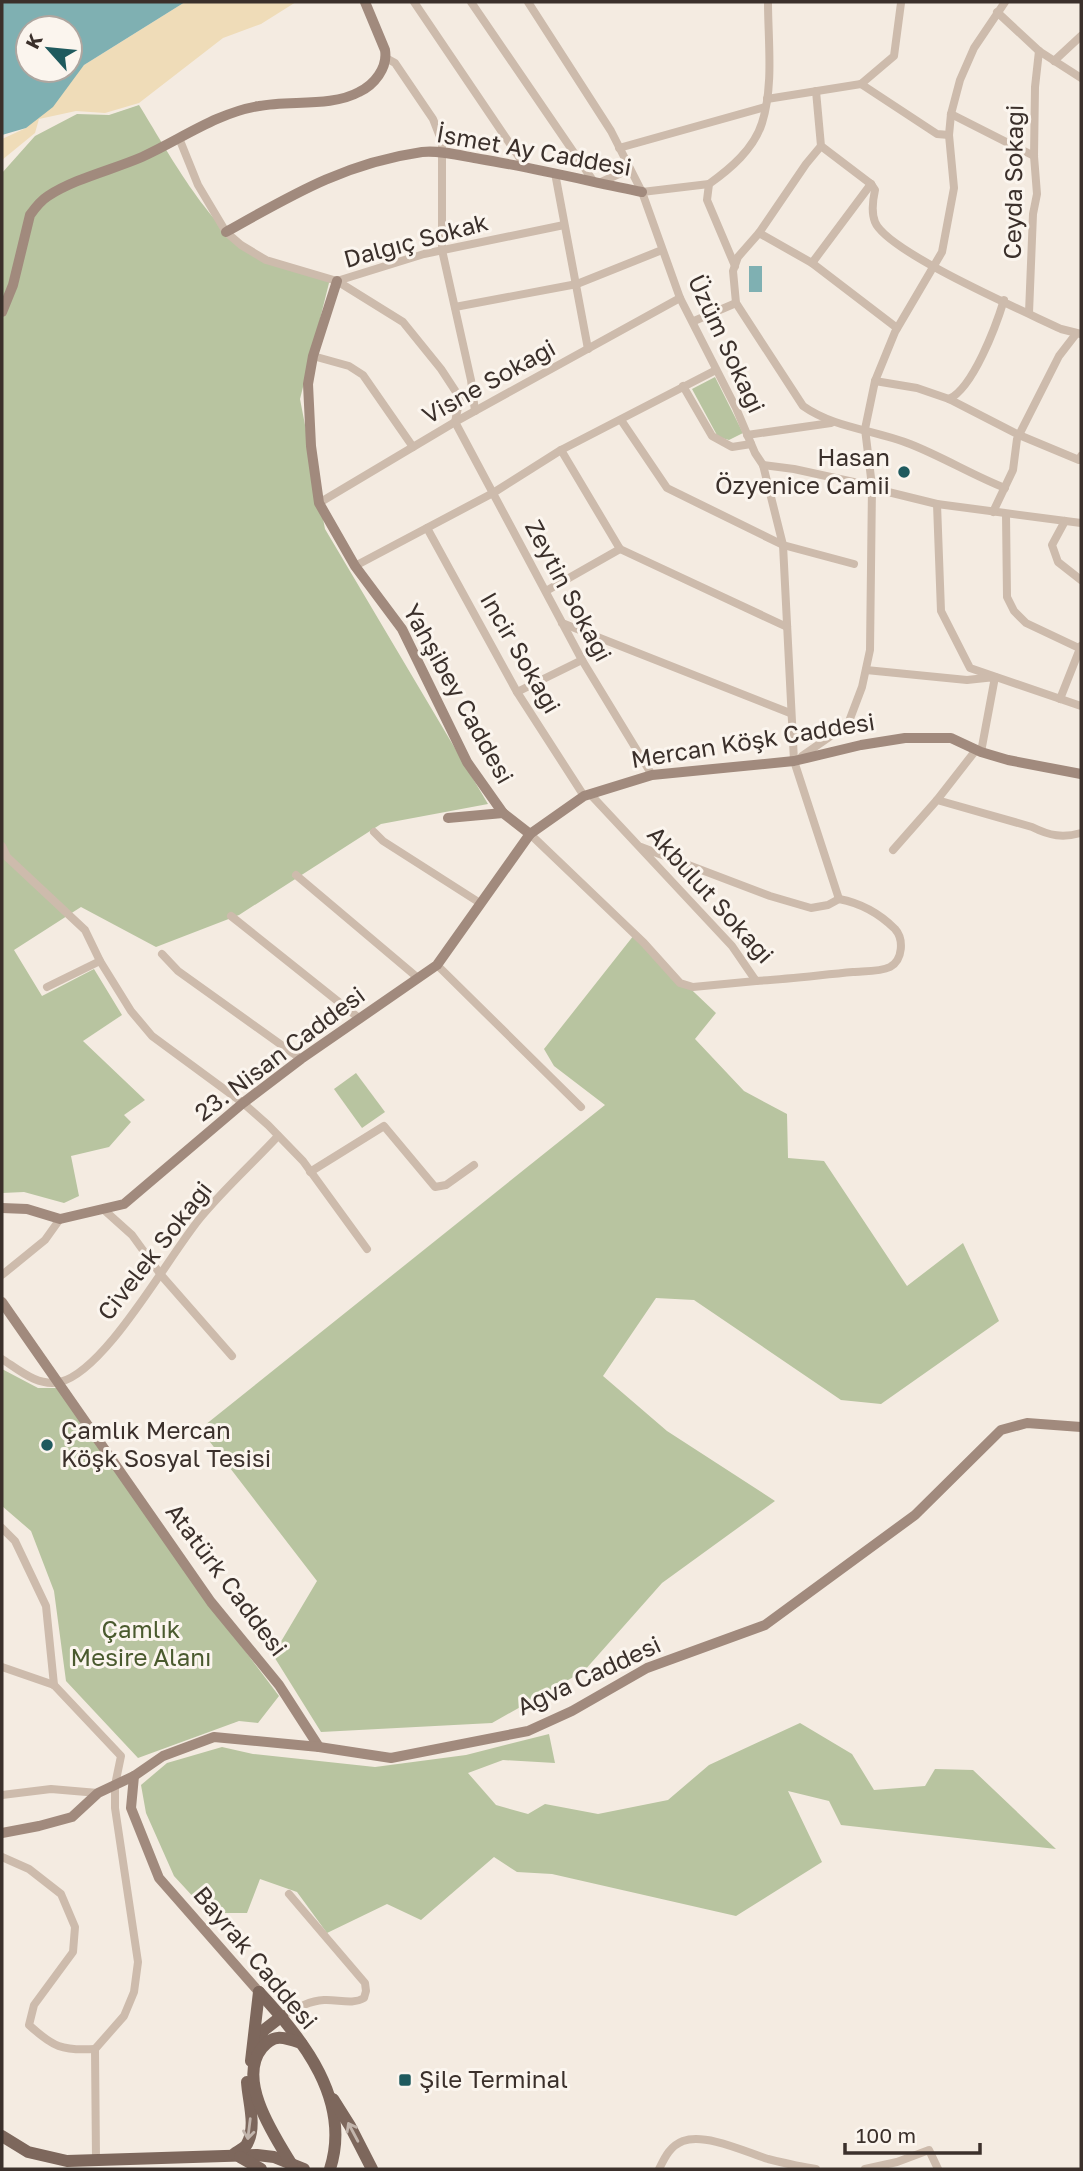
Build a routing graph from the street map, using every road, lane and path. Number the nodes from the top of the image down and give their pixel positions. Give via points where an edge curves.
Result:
1 (365, 2) edge
2 (414, 2) edge
3 (471, 2) edge
4 (528, 2) edge
5 (768, 2) edge
6 (900, 2) edge
7 (1005, 2) edge
8 (998, 12) junction
9 (1081, 36) edge
10 (1039, 51) junction
11 (386, 58) junction
12 (1054, 61) junction
13 (1081, 78) edge
14 (861, 84) junction
15 (816, 91) junction
16 (766, 103) junction
17 (951, 114) junction
18 (949, 135) junction
19 (179, 138) junction
20 (821, 146) junction
21 (619, 148) junction
22 (444, 153) junction
23 (1034, 156) junction
24 (525, 166) junction
25 (630, 169) junction
26 (555, 173) junction
27 (597, 183) junction
28 (709, 184) junction
29 (871, 184) junction
30 (642, 192) junction
31 (564, 225) junction
32 (226, 232) junction
33 (759, 233) junction
34 (442, 250) junction
35 (662, 250) junction
36 (812, 263) junction
37 (735, 266) junction
38 (934, 266) junction
39 (337, 281) junction
40 (577, 284) junction
41 (680, 298) junction
42 (1004, 300) junction
43 (736, 303) junction
44 (455, 307) junction
45 (2, 312) edge
46 (1029, 313) junction
47 (694, 321) junction
48 (897, 328) junction
49 (1079, 334) edge
50 (588, 349) junction
51 (313, 356) junction
52 (716, 370) junction
53 (875, 382) junction
54 (683, 386) junction
55 (949, 400) junction
56 (475, 411) junction
57 (621, 420) junction
58 (455, 422) junction
59 (834, 422) junction
60 (865, 429) junction
61 (747, 435) junction
62 (1019, 435) junction
63 (751, 444) junction
64 (413, 447) junction
65 (561, 450) junction
66 (1081, 456) edge
67 (763, 465) junction
68 (872, 486) junction
69 (1005, 488) junction
70 (493, 492) junction
71 (319, 503) junction
72 (937, 505) junction
73 (993, 512) junction
74 (1006, 513) junction
75 (1065, 521) junction
76 (1081, 523) edge
77 (427, 528) junction
78 (783, 545) junction
79 (620, 549) junction
80 (854, 564) dead end
81 (355, 566) junction
82 (1081, 580) edge
83 (545, 591) junction
84 (562, 623) junction
85 (787, 627) junction
86 (1081, 647) edge
87 (582, 660) junction
88 (866, 670) junction
89 (995, 677) junction
90 (517, 692) junction
91 (1060, 699) junction
92 (1081, 706) edge
93 (790, 713) junction
94 (978, 751) junction
95 (794, 761) junction
96 (1081, 774) edge
97 (652, 775) junction
98 (587, 795) junction
99 (937, 800) junction
100 (503, 813) junction
101 (448, 818) dead end
102 (374, 832) dead end
103 (1081, 833) edge
104 (530, 834) junction
105 (2, 846) edge
106 (641, 847) junction
107 (893, 850) dead end
108 (296, 875) dead end
109 (839, 899) junction
110 (480, 903) junction
111 (231, 916) dead end
112 (162, 954) dead end
113 (100, 961) junction
114 (437, 965) junction
115 (418, 978) junction
116 (756, 981) junction
117 (47, 987) dead end
118 (360, 1019) junction
119 (300, 1059) junction
120 (243, 1103) junction
121 (581, 1107) dead end
122 (278, 1136) junction
123 (474, 1165) dead end
124 (310, 1172) junction
125 (2, 1208) edge
126 (103, 1209) junction
127 (60, 1219) junction
128 (367, 1250) dead end
129 (2, 1275) edge
130 (161, 1275) junction
131 (2, 1301) edge
132 (232, 1356) dead end
133 (2, 1359) edge
134 (58, 1383) junction
135 (1081, 1427) edge
136 (2, 1528) edge
137 (2, 1667) edge
138 (54, 1685) junction
139 (319, 1746) junction
140 (134, 1776) junction
141 (115, 1785) junction
142 (98, 1793) junction
143 (2, 1795) edge
144 (2, 1833) edge
145 (2, 1857) edge
146 (289, 1894) dead end
147 (259, 1992) junction
148 (282, 2016) junction
149 (301, 2043) junction
150 (254, 2048) junction
151 (95, 2049) junction
152 (331, 2096) junction
153 (2, 2136) edge
154 (234, 2155) junction
155 (102, 2162) edge
156 (65, 2165) edge
157 (298, 2167) edge
158 (261, 2169) edge
159 (330, 2169) edge
160 (372, 2169) edge
161 (659, 2169) edge
162 (816, 2169) edge
163 (865, 2169) edge
164 (938, 2169) edge

1 - 11 street
2 - 24 street
3 - 27 street
4 - 21 street, Üzüm Sokagi
5 - 16 street
6 - 14 street via 894,56
7 - 8 street
8 - 10 street
8 - 17 street via 974,48
9 - 12 street
10 - 12 street
10 - 23 street, Ceyda Sokagi
11 - 19 street via 376,78 350,96 243,109
11 - 22 street via 395,63 433,119
12 - 13 street
14 - 15 street
14 - 18 street via 937,134
15 - 16 street
15 - 20 street
16 - 21 street
16 - 28 street via 762,124 749,147
17 - 18 street
17 - 23 street
18 - 38 street via 954,188 943,252
19 - 32 street, Dalgıç Sokak via 198,185
19 - 45 street via 51,194 36,206
20 - 29 street
20 - 33 street
21 - 25 street, Üzüm Sokagi
22 - 24 street, İsmet Ay Caddesi
22 - 32 street, İsmet Ay Caddesi via 422,152 348,169
22 - 34 street
23 - 46 street, Ceyda Sokagi via 1037,194
24 - 26 street, İsmet Ay Caddesi
25 - 27 street
25 - 30 street, Üzüm Sokagi
26 - 27 street, İsmet Ay Caddesi
26 - 31 street
27 - 30 street, İsmet Ay Caddesi
28 - 30 street
28 - 37 street via 707,200
29 - 36 street
29 - 38 street via 875,222 884,234
30 - 35 street, Üzüm Sokagi
31 - 34 street, Dalgıç Sokak
31 - 40 street
32 - 39 street, Dalgıç Sokak via 266,260
33 - 36 street
33 - 37 street
34 - 39 street, Dalgıç Sokak
34 - 44 street
35 - 40 street
35 - 41 street, Üzüm Sokagi
36 - 48 street
37 - 43 street
38 - 42 street
38 - 48 street
39 - 51 street, Yahşibey Caddesi
39 - 58 street via 402,322 460,398
40 - 44 street
40 - 50 street
41 - 47 street, Üzüm Sokagi
41 - 50 street, Visne Sokagi
42 - 46 street
42 - 55 street via 971,378 959,395
43 - 47 street
43 - 59 street via 803,406
44 - 56 street
46 - 49 street
47 - 52 street, Üzüm Sokagi
48 - 53 street
49 - 62 street via 1059,356
50 - 56 street, Visne Sokagi
51 - 64 street via 363,375
51 - 71 street, Yahşibey Caddesi via 308,384 310,446
52 - 54 street
52 - 61 street, Üzüm Sokagi
53 - 55 street via 917,388
53 - 60 street
54 - 57 street
54 - 63 street via 712,436 732,447
55 - 62 street
56 - 58 street, Visne Sokagi
57 - 65 street
57 - 78 street via 667,488
58 - 64 street, Visne Sokagi
58 - 70 street, Zeytin Sokagi
59 - 60 street
59 - 61 street
60 - 68 street
60 - 69 street
61 - 63 street, Üzüm Sokagi
62 - 66 street via 1079,460
62 - 69 street
63 - 67 street, Üzüm Sokagi
64 - 71 street, Visne Sokagi
65 - 70 street
65 - 79 street
67 - 68 street
67 - 78 street, Üzüm Sokagi
68 - 72 street
68 - 88 street
69 - 73 street
70 - 77 street
70 - 83 street, Zeytin Sokagi
71 - 81 street, Yahşibey Caddesi
72 - 73 street
72 - 89 street via 941,611 970,668
73 - 74 street
74 - 75 street
74 - 86 street via 1007,597 1014,611 1026,623
75 - 76 street
75 - 82 street via 1052,545 1058,562
77 - 81 street
77 - 90 street, Incir Sokagi
78 - 80 street
78 - 85 street, Üzüm Sokagi
79 - 83 street
79 - 85 street
81 - 100 street, Yahşibey Caddesi via 402,629 467,762
83 - 84 street, Zeytin Sokagi
84 - 87 street, Zeytin Sokagi
84 - 93 street
85 - 93 street, Üzüm Sokagi
86 - 91 street
87 - 90 street
87 - 97 street, Zeytin Sokagi
88 - 89 street via 967,680
88 - 95 street via 848,724
89 - 91 street
89 - 94 street
90 - 98 street, Incir Sokagi
91 - 92 street
93 - 95 street, Üzüm Sokagi
94 - 95 street, Mercan Köşk Caddesi via 951,738 905,738
94 - 96 street, Mercan Köşk Caddesi
94 - 99 street
95 - 97 street, Mercan Köşk Caddesi
95 - 109 street, Üzüm Sokagi
97 - 98 street, Mercan Köşk Caddesi
98 - 104 street, Mercan Köşk Caddesi
98 - 106 street, Akbulut Sokagi
99 - 103 street via 1047,834 1066,837
99 - 107 street
100 - 101 street
100 - 104 street
102 - 110 street
104 - 110 street, 23. Nisan Caddesi
104 - 116 street via 680,983 694,987
105 - 113 street via 85,930
106 - 109 street via 811,908
106 - 116 street, Akbulut Sokagi via 732,946
108 - 115 street
109 - 116 street, Akbulut Sokagi via 883,918 898,933 901,947 890,967
110 - 114 street, 23. Nisan Caddesi
111 - 118 street
112 - 119 street via 178,971
113 - 117 street
113 - 120 street via 152,1036
114 - 115 street, 23. Nisan Caddesi
114 - 121 street
115 - 118 street, 23. Nisan Caddesi
118 - 119 street, 23. Nisan Caddesi
119 - 120 street, 23. Nisan Caddesi
120 - 122 street
120 - 126 street, 23. Nisan Caddesi via 124,1205
122 - 124 street
122 - 130 street, Civelek Sokagi via 200,1218
123 - 124 street via 446,1185 435,1187 384,1126
124 - 128 street
125 - 127 street, 23. Nisan Caddesi via 27,1209
126 - 127 street, 23. Nisan Caddesi
126 - 130 street via 132,1235
127 - 129 street via 45,1240
130 - 132 street
130 - 134 street, Civelek Sokagi via 98,1355 77,1375
131 - 134 street, Atatürk Caddesi
133 - 134 street via 38,1381
134 - 139 street, Atatürk Caddesi via 211,1602 279,1685
135 - 139 street, Ağva Caddesi via 1027,1423 1001,1430 915,1516 765,1625 646,1668 528,1731 391,1758
136 - 138 street via 15,1541 46,1606
137 - 138 street
138 - 141 street via 121,1756
139 - 140 street, Ağva Caddesi via 214,1737 163,1756
140 - 141 street, Ağva Caddesi
140 - 147 street, Bayrak Caddesi via 131,1808 159,1878
141 - 142 street, Ağva Caddesi
141 - 151 street via 138,1962 129,2006
142 - 143 street via 51,1788
142 - 144 street, Ağva Caddesi via 72,1817
145 - 151 street via 29,1868 61,1894 75,1927 73,1952 34,2005 29,2025 43,2039 68,2051
146 - 148 street via 365,1983 366,1991 359,2001 305,2003
147 - 148 main road, Bayrak Caddesi
147 - 150 main road
148 - 149 main road, Bayrak Caddesi
148 - 150 main road via 264,2030
149 - 152 main road, Bayrak Caddesi
149 - 157 main road via 280,2036 268,2041 254,2069 259,2105
150 -> 154 main road via 247,2084 250,2134 247,2146
151 - 155 street
152 - 159 main road, Bayrak Caddesi via 336,2152
160 -> 152 main road
153 - 156 main road
154 - 155 main road
154 - 157 main road via 274,2157
154 - 158 main road
155 - 156 main road
161 - 162 street via 672,2148 694,2139
163 - 164 street via 929,2150

